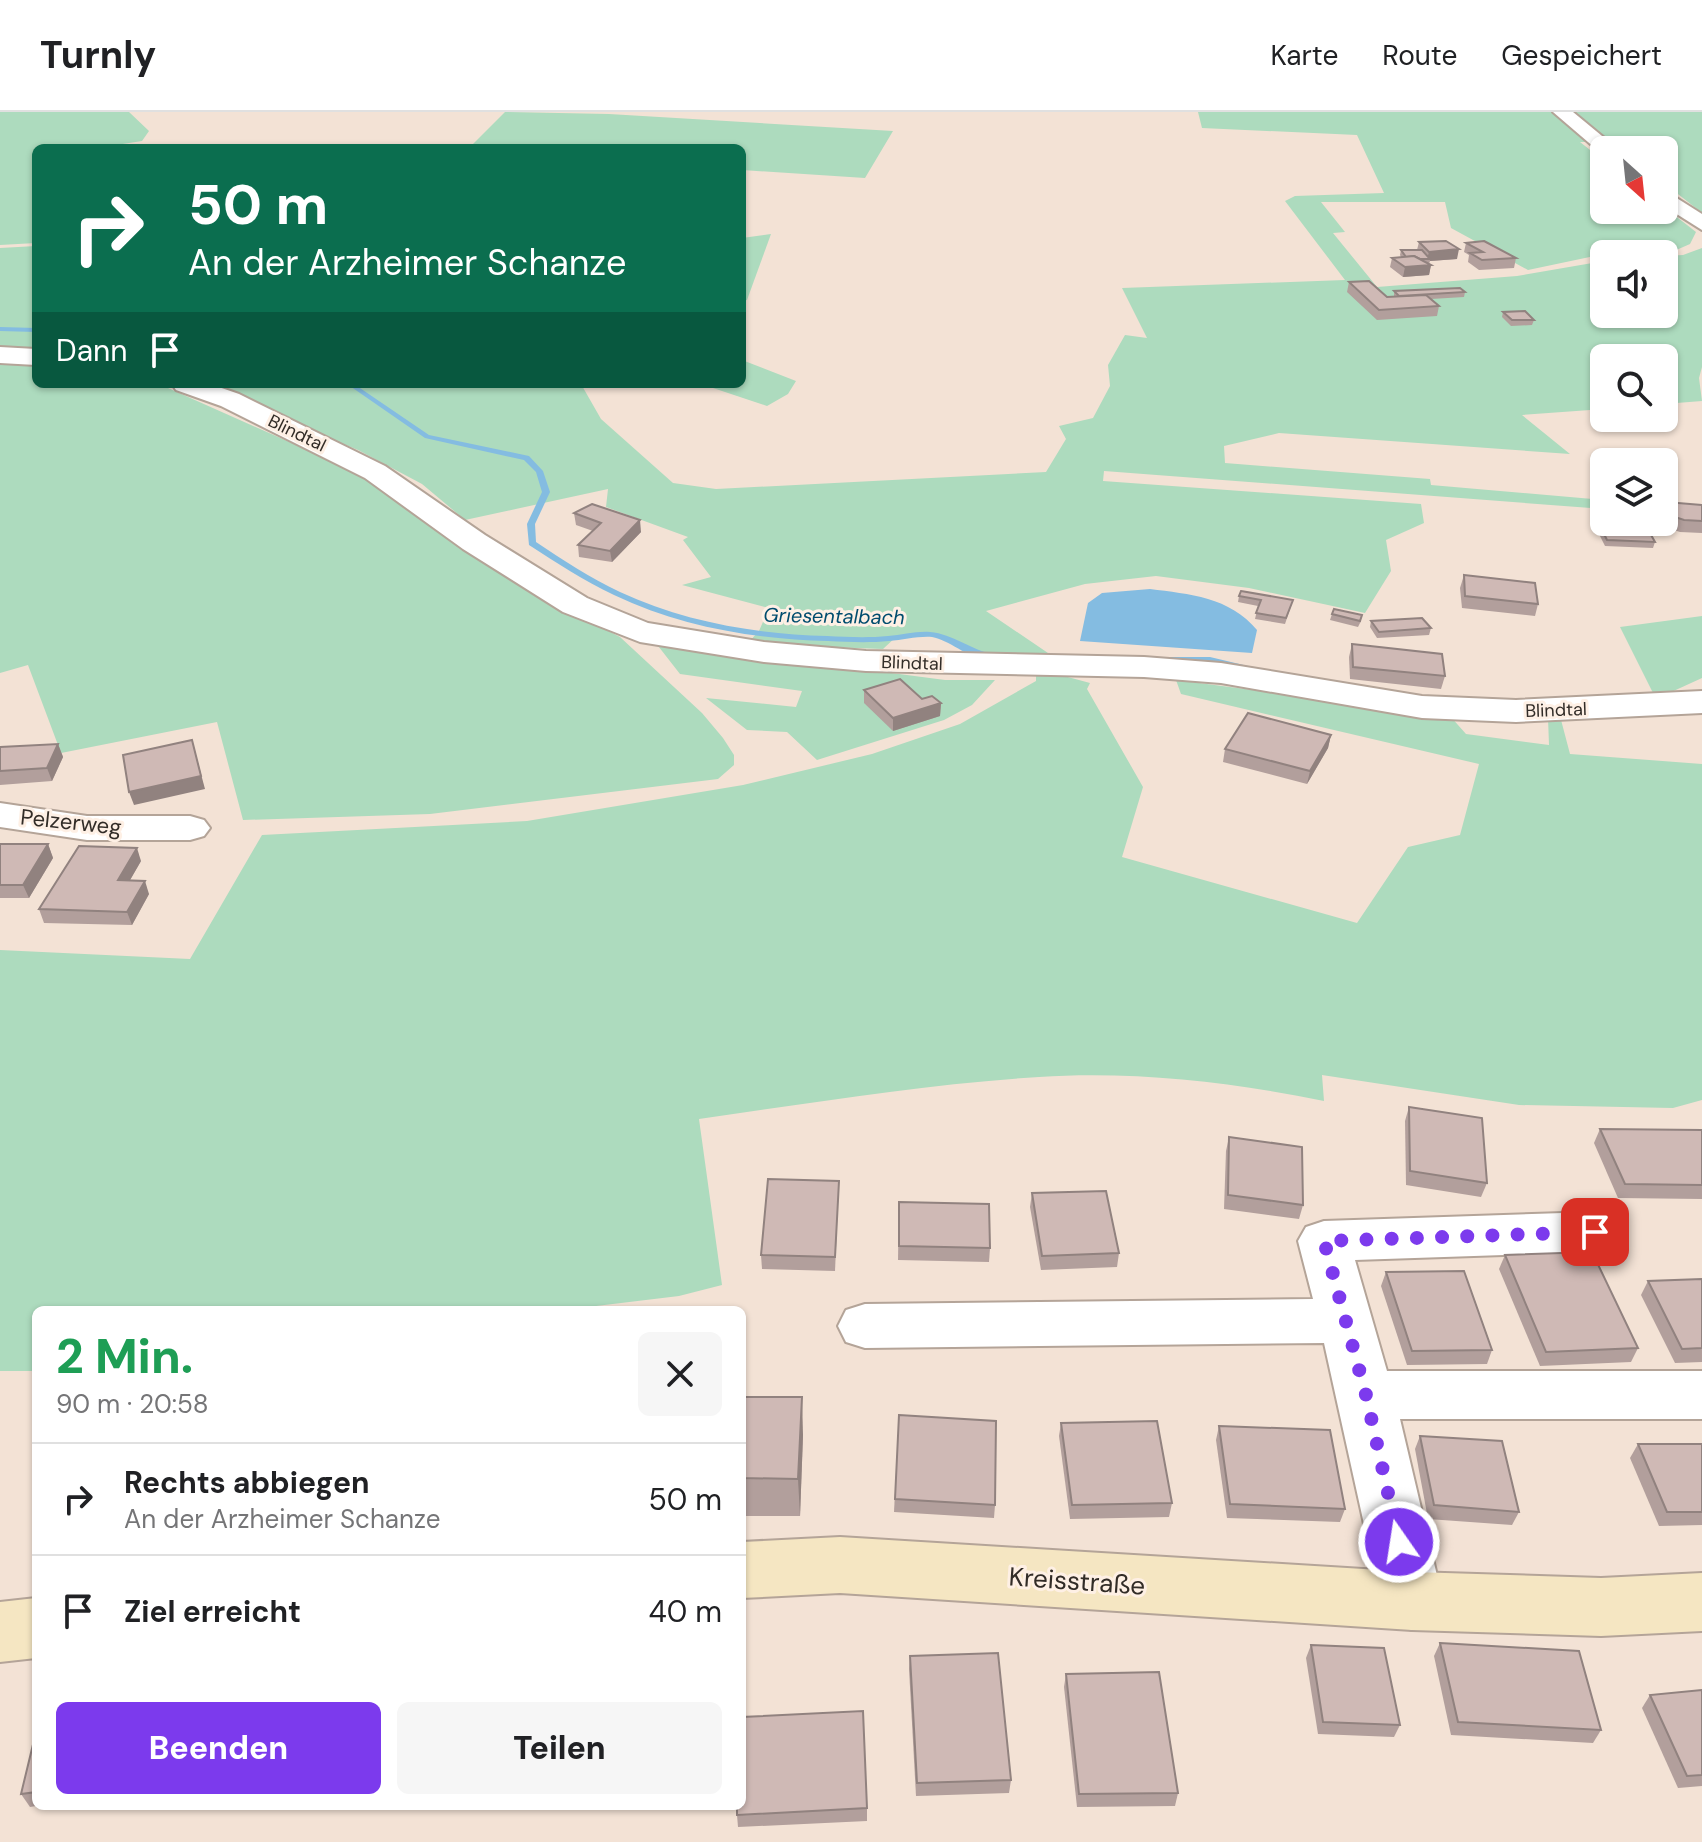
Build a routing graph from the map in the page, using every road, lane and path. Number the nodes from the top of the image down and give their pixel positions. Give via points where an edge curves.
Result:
1 (1562, 112) edge
2 (1592, 136) edge
3 (1678, 207) edge
4 (1694, 219) edge
5 (0, 355) edge
6 (32, 357) edge
7 (196, 388) edge
8 (1702, 702) edge
9 (0, 815) edge
10 (190, 828) dead end
11 (1595, 1232) dead end
12 (1346, 1321) junction
13 (865, 1326) dead end
14 (1366, 1395) junction
15 (1702, 1395) edge
16 (746, 1570) edge
17 (1412, 1601) junction
18 (1702, 1602) edge
19 (32, 1628) edge
20 (0, 1632) edge

1 - 2 street
3 - 4 street
5 - 6 street
7 - 8 street, Blindtal via 375,472 575,605 640,632 764,652 866,661 1221,673 1422,707 1516,711
9 - 10 street, Pelzerweg via 87,828
11 - 12 street via 1324,1241
12 - 13 street
12 - 14 street
14 - 15 street
14 - 17 street
16 - 17 street, Kreisstraße via 840,1565
17 - 18 street, Kreisstraße via 1601,1607
19 - 20 street

